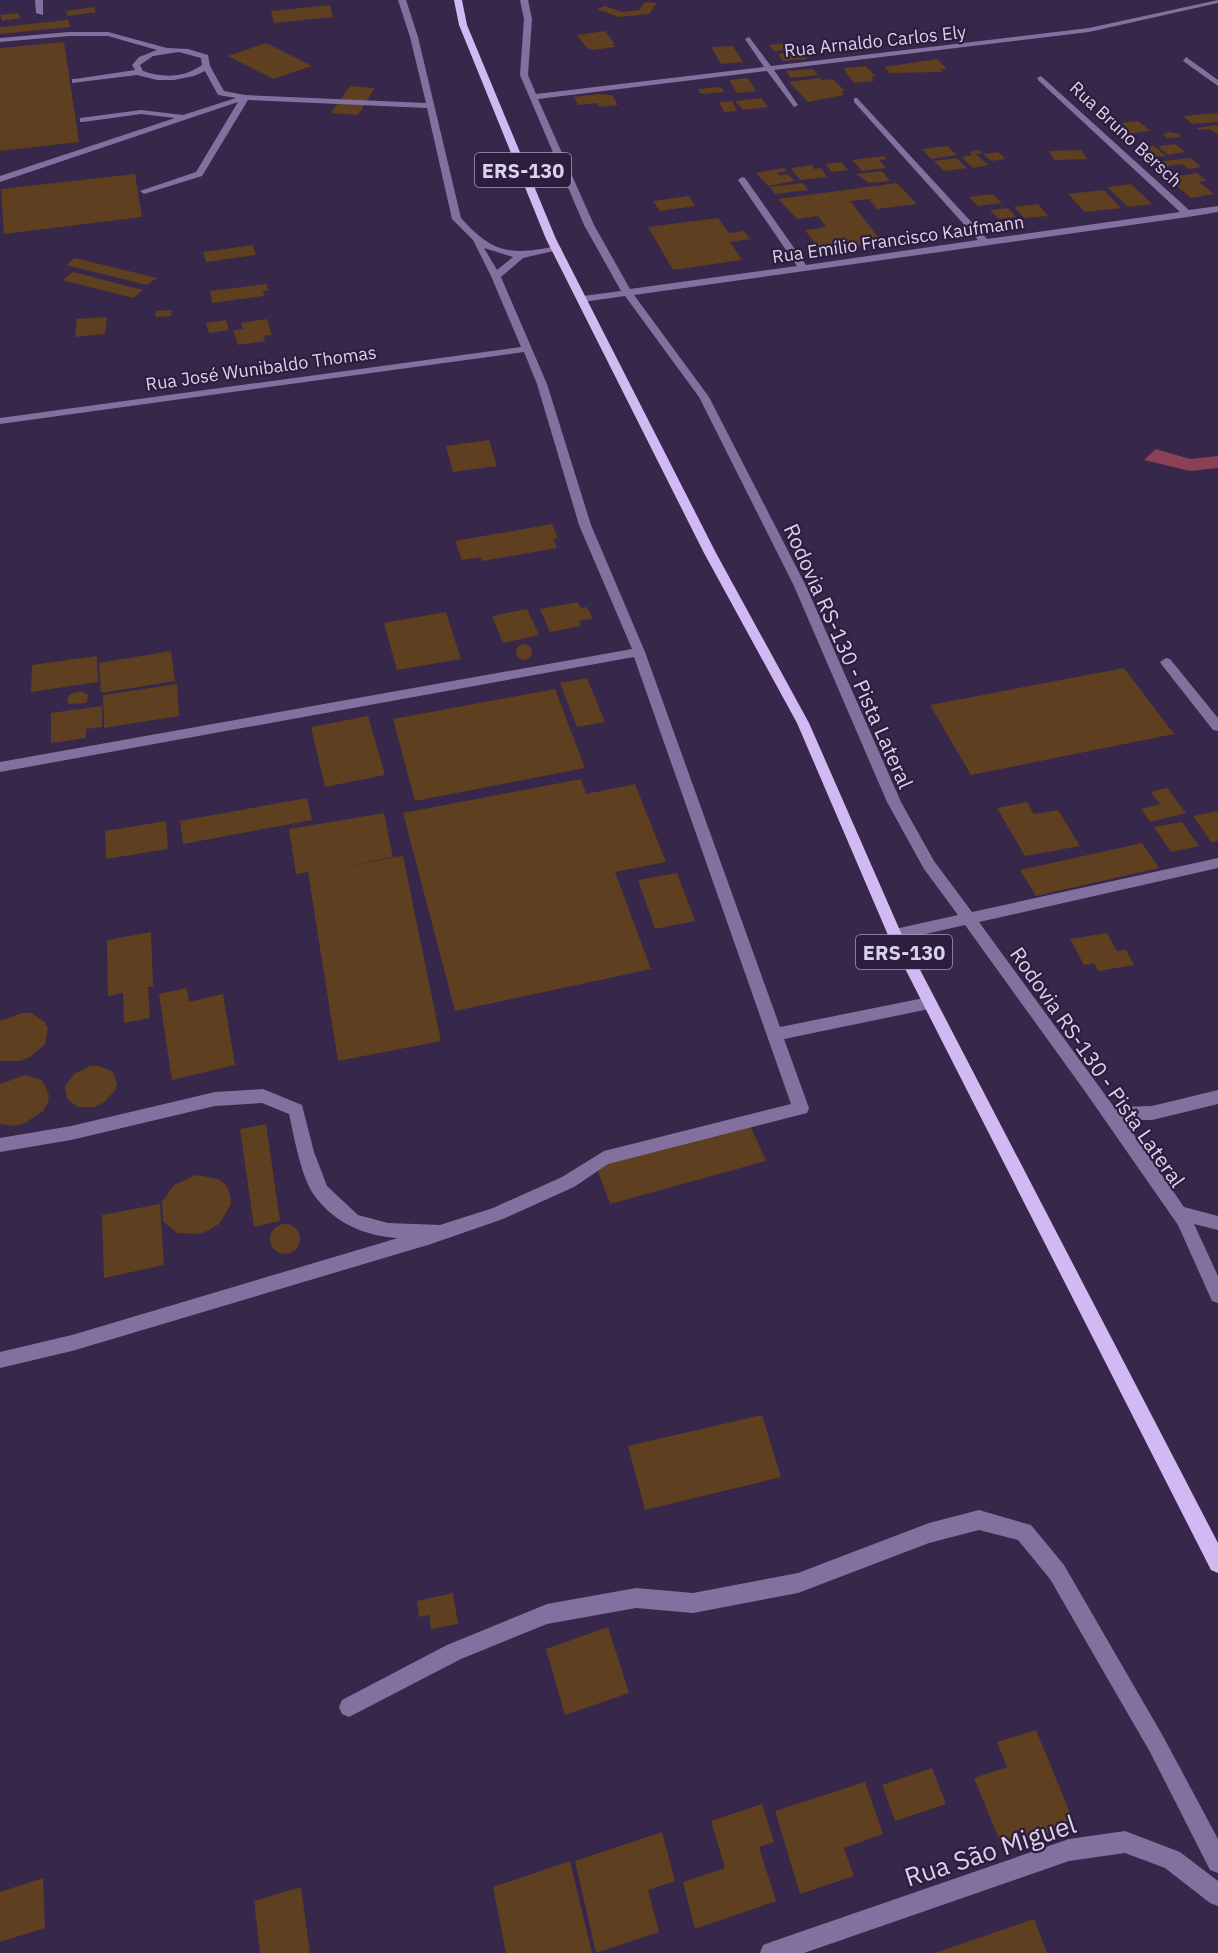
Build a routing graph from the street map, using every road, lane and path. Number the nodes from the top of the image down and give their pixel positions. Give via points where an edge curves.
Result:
1 (39, 0) edge
2 (402, 0) edge
3 (458, 0) edge
4 (524, 0) edge
5 (1218, 1) edge
6 (40, 13) dead end
7 (749, 39) dead end
8 (0, 40) edge
9 (168, 51) junction
10 (1186, 59) dead end
11 (206, 66) junction
12 (768, 69) junction
13 (139, 72) junction
14 (1041, 78) dead end
15 (75, 81) dead end
16 (1218, 84) edge
17 (245, 97) junction
18 (533, 97) junction
19 (857, 100) dead end
20 (794, 105) dead end
21 (430, 106) junction
22 (185, 117) junction
23 (83, 120) dead end
24 (0, 179) edge
25 (742, 180) dead end
26 (144, 191) dead end
27 (1218, 210) edge
28 (1188, 214) junction
29 (476, 242) junction
30 (986, 243) junction
31 (556, 249) junction
32 (519, 256) junction
33 (804, 269) junction
34 (496, 276) junction
35 (626, 291) junction
36 (583, 299) junction
37 (527, 349) junction
38 (0, 421) edge
39 (639, 652) junction
40 (1166, 662) dead end
41 (1218, 728) edge
42 (0, 767) edge
43 (1218, 863) edge
44 (969, 918) junction
45 (895, 935) junction
46 (929, 1003) junction
47 (776, 1034) junction
48 (1218, 1097) edge
49 (1110, 1114) junction
50 (0, 1145) edge
51 (1178, 1212) junction
52 (1218, 1223) edge
53 (440, 1233) junction
54 (1218, 1295) edge
55 (0, 1360) edge
56 (1218, 1563) edge
57 (349, 1707) dead end
58 (1218, 1862) edge
59 (1218, 1895) edge
60 (771, 1953) edge

1 - 6 street
2 - 21 street
3 - 31 main road, ERS-130 via 464,25
4 - 18 street, Rodovia RS-130 - Pista Lateral via 528,19 524,75
5 - 12 street, Rua Arnaldo Carlos Ely via 1089,30
7 - 12 street
8 - 9 street via 108,34
9 - 11 street via 199,53 207,61
9 - 13 street via 140,60 136,65
10 - 16 street
11 - 13 street via 192,74 170,78
11 - 17 street via 221,93
12 - 18 street, Rua Arnaldo Carlos Ely
12 - 20 street
13 - 15 street
14 - 28 street, Rua Bruno Bersch
17 - 21 street
17 - 22 street
17 - 26 street via 199,174
18 - 35 street, Rodovia RS-130 - Pista Lateral via 589,225
19 - 30 street
21 - 29 street via 457,219
22 - 23 street via 141,112
22 - 24 street
25 - 33 street
27 - 28 street, Rua Emílio Francisco Kaufmann
28 - 30 street, Rua Emílio Francisco Kaufmann
29 - 32 street
29 - 34 street
30 - 33 street, Rua Emílio Francisco Kaufmann
31 - 32 street
31 - 36 main road, ERS-130
32 - 34 street
33 - 35 street, Rua Emílio Francisco Kaufmann
34 - 37 street
35 - 36 street, Rua Emílio Francisco Kaufmann
35 - 44 street, Rodovia RS-130 - Pista Lateral via 704,397 800,586 894,802 929,865
36 - 45 main road, ERS-130 via 710,553 803,723
37 - 38 street, Rua José Wunibaldo Thomas
37 - 39 street via 542,384 585,525
39 - 42 street
39 - 47 street
40 - 41 street
43 - 44 street
44 - 45 street
44 - 49 street, Rodovia RS-130 - Pista Lateral
45 - 46 main road, ERS-130
46 - 47 street
46 - 56 main road, ERS-130
47 - 53 street via 801,1108 604,1158 568,1182 497,1214
48 - 49 street via 1152,1113
49 - 51 street, Rodovia RS-130 - Pista Lateral
50 - 53 street via 71,1133 215,1099 263,1096 296,1110 320,1190 353,1221 388,1230
51 - 52 street
51 - 54 street, Rodovia RS-130 - Pista Lateral
53 - 55 street via 83,1340
57 - 58 street via 454,1652 547,1614 636,1598 693,1603 798,1582 929,1533 979,1520 1024,1532 1057,1572 1157,1744
59 - 60 street, Rua São Miguel via 1172,1860 1125,1842 1069,1850

